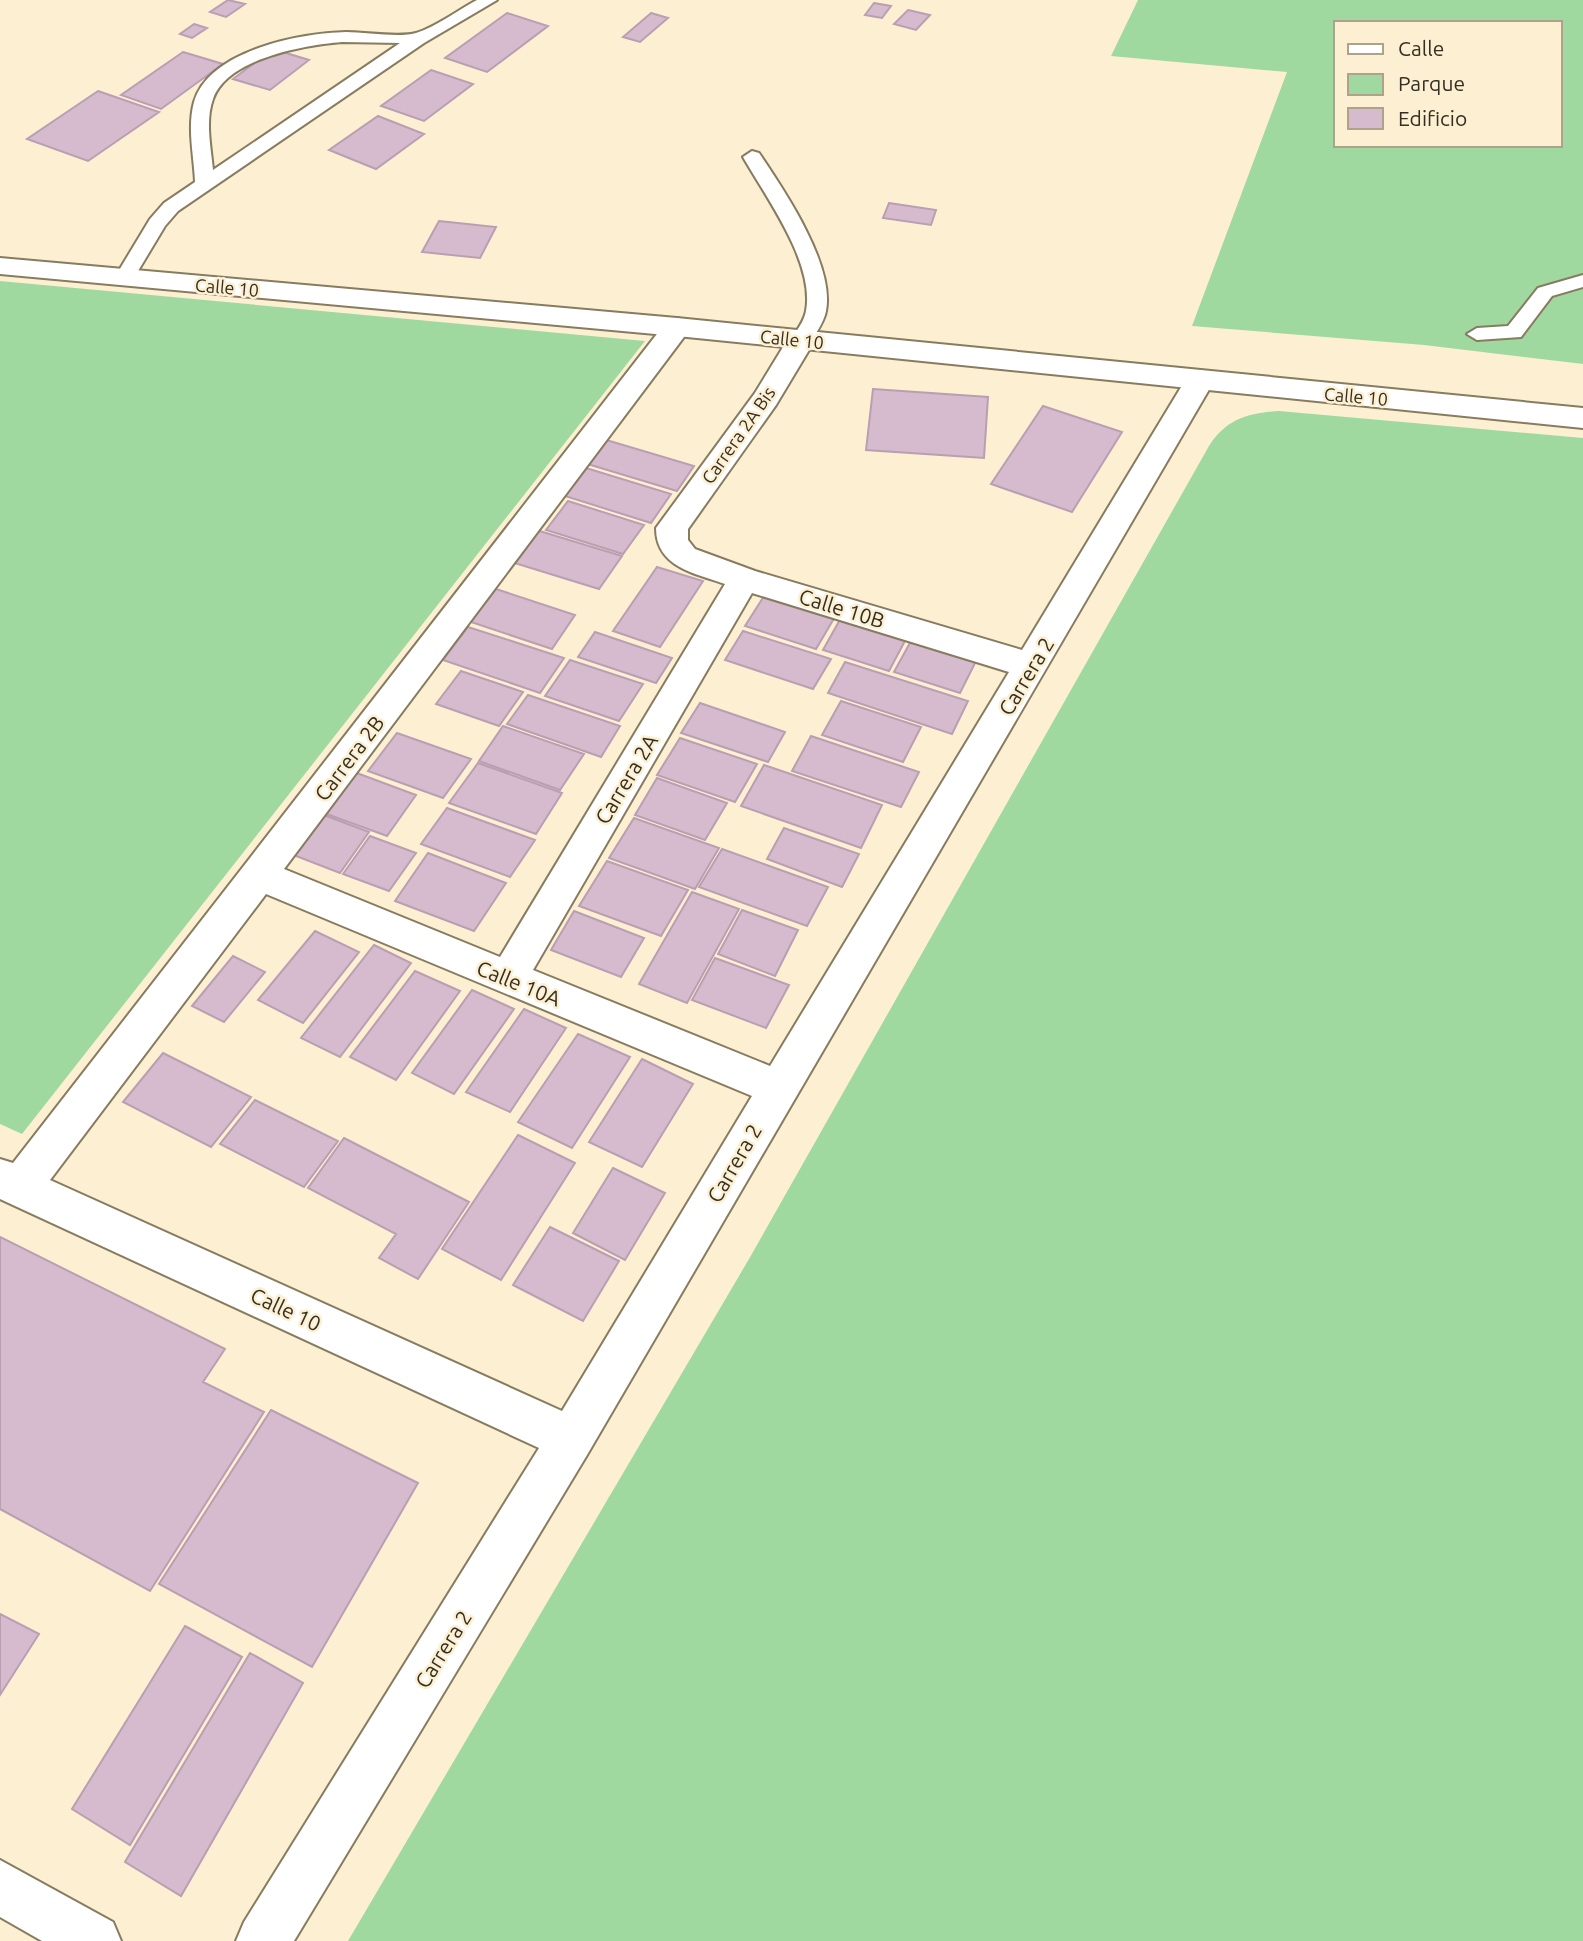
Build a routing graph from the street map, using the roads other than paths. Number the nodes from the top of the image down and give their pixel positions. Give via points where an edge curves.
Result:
1 (489, 0) edge
2 (418, 39) junction
3 (752, 157) dead end
4 (205, 184) junction
5 (0, 266) edge
6 (125, 277) junction
7 (1583, 281) edge
8 (677, 327) junction
9 (1477, 334) dead end
10 (801, 340) junction
11 (1199, 381) junction
12 (1583, 418) edge
13 (672, 528) joint
14 (744, 579) junction
15 (1032, 666) junction
16 (260, 876) junction
17 (508, 978) junction
18 (778, 1088) junction
19 (10, 1183) edge
20 (571, 1439) junction
21 (0, 1887) edge
22 (94, 1941) edge
23 (264, 1941) edge

1 - 2 lane
2 - 4 lane
2 - 4 lane via 317,39 258,51 233,68 210,88 203,103
3 - 10 lane via 809,261 817,289 816,312
4 - 6 lane via 172,206 157,223
5 - 6 street, Calle 10
6 - 8 street, Calle 10
7 - 9 lane via 1545,292 1514,332
8 - 10 street, Calle 10
8 - 16 street, Carrera 2B
10 - 11 street, Calle 10
10 - 13 street, Carrera 2A Bis via 766,398
11 - 12 street, Calle 10
11 - 15 street, Carrera 2
13 - 14 street, Calle 10B via 672,543 684,557
14 - 15 street, Calle 10B
14 - 17 street, Carrera 2A
15 - 18 street, Carrera 2
16 - 17 street, Calle 10A
16 - 19 street, Carrera 2B
17 - 18 street, Calle 10A
18 - 20 street, Carrera 2
19 - 20 street, Calle 10
20 - 23 street, Carrera 2
21 - 22 street

